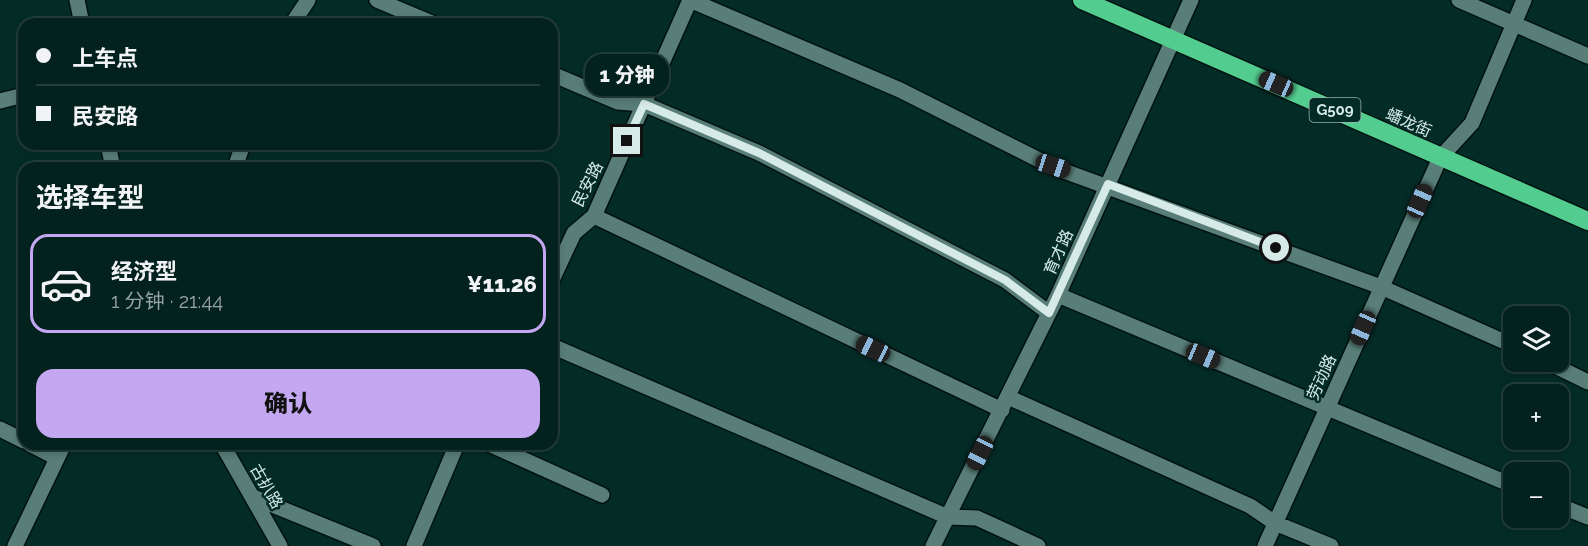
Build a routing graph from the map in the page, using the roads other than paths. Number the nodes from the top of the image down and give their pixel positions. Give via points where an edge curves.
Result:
1 (77, 0) edge
2 (308, 0) edge
3 (377, 0) edge
4 (690, 0) edge
5 (1082, 0) edge
6 (1191, 0) edge
7 (1459, 0) edge
8 (1524, 0) edge
9 (81, 18) edge
10 (296, 18) edge
11 (420, 18) edge
12 (1514, 24) junction
13 (1173, 38) junction
14 (1588, 56) edge
15 (558, 77) edge
16 (18, 96) edge
17 (0, 101) edge
18 (644, 104) junction
19 (1440, 158) junction
20 (1108, 184) junction
21 (594, 216) junction
22 (1588, 221) edge
23 (558, 267) edge
24 (1382, 287) junction
25 (1058, 295) junction
26 (1049, 313) junction
27 (1503, 341) edge
28 (558, 349) edge
29 (1568, 372) edge
30 (1588, 382) edge
31 (1005, 404) junction
32 (1327, 409) junction
33 (0, 429) edge
34 (18, 438) edge
35 (42, 450) edge
36 (61, 450) edge
37 (226, 450) edge
38 (454, 450) edge
39 (502, 450) edge
40 (57, 458) junction
41 (1503, 481) edge
42 (602, 495) dead end
43 (253, 497) junction
44 (1569, 509) edge
45 (948, 517) junction
46 (1588, 517) edge
47 (1275, 523) junction
48 (15, 546) edge
49 (280, 546) edge
50 (373, 546) edge
51 (414, 546) edge
52 (933, 546) edge
53 (1038, 546) edge
54 (1265, 546) edge
55 (1331, 546) edge

1 - 9 street
2 - 10 street
3 - 11 street
4 - 18 street, 民安路
4 - 20 street via 900,90 1053,166
5 - 13 highway, 蟠龙街 / G509
6 - 13 street, 育才路
7 - 12 street
8 - 12 street, 劳动路
12 - 14 street
12 - 19 street, 劳动路 via 1472,123
13 - 19 highway, 蟠龙街 / G509
13 - 20 street, 育才路
15 - 18 street via 618,102
16 - 17 street
18 - 21 street, 民安路
18 - 26 street via 759,153 1005,280
19 - 22 highway, 蟠龙街 / G509
19 - 24 street, 劳动路
20 - 24 street
20 - 25 street, 育才路
21 - 23 street, 民安路 via 574,233
21 - 31 street
24 - 27 street
24 - 32 street, 劳动路
25 - 26 street, 育才路
25 - 32 street
26 - 31 street, 育才路
28 - 45 street
29 - 30 street
31 - 45 street, 育才路
31 - 47 street via 1250,506
32 - 41 street
32 - 47 street, 劳动路
33 - 34 street
35 - 40 street
36 - 40 street
37 - 43 street, 古扒路
38 - 51 street
39 - 42 street
40 - 48 street
43 - 49 street, 古扒路
43 - 50 street
44 - 46 street
45 - 52 street, 育才路
45 - 53 street via 976,518
47 - 54 street, 劳动路
47 - 55 street

